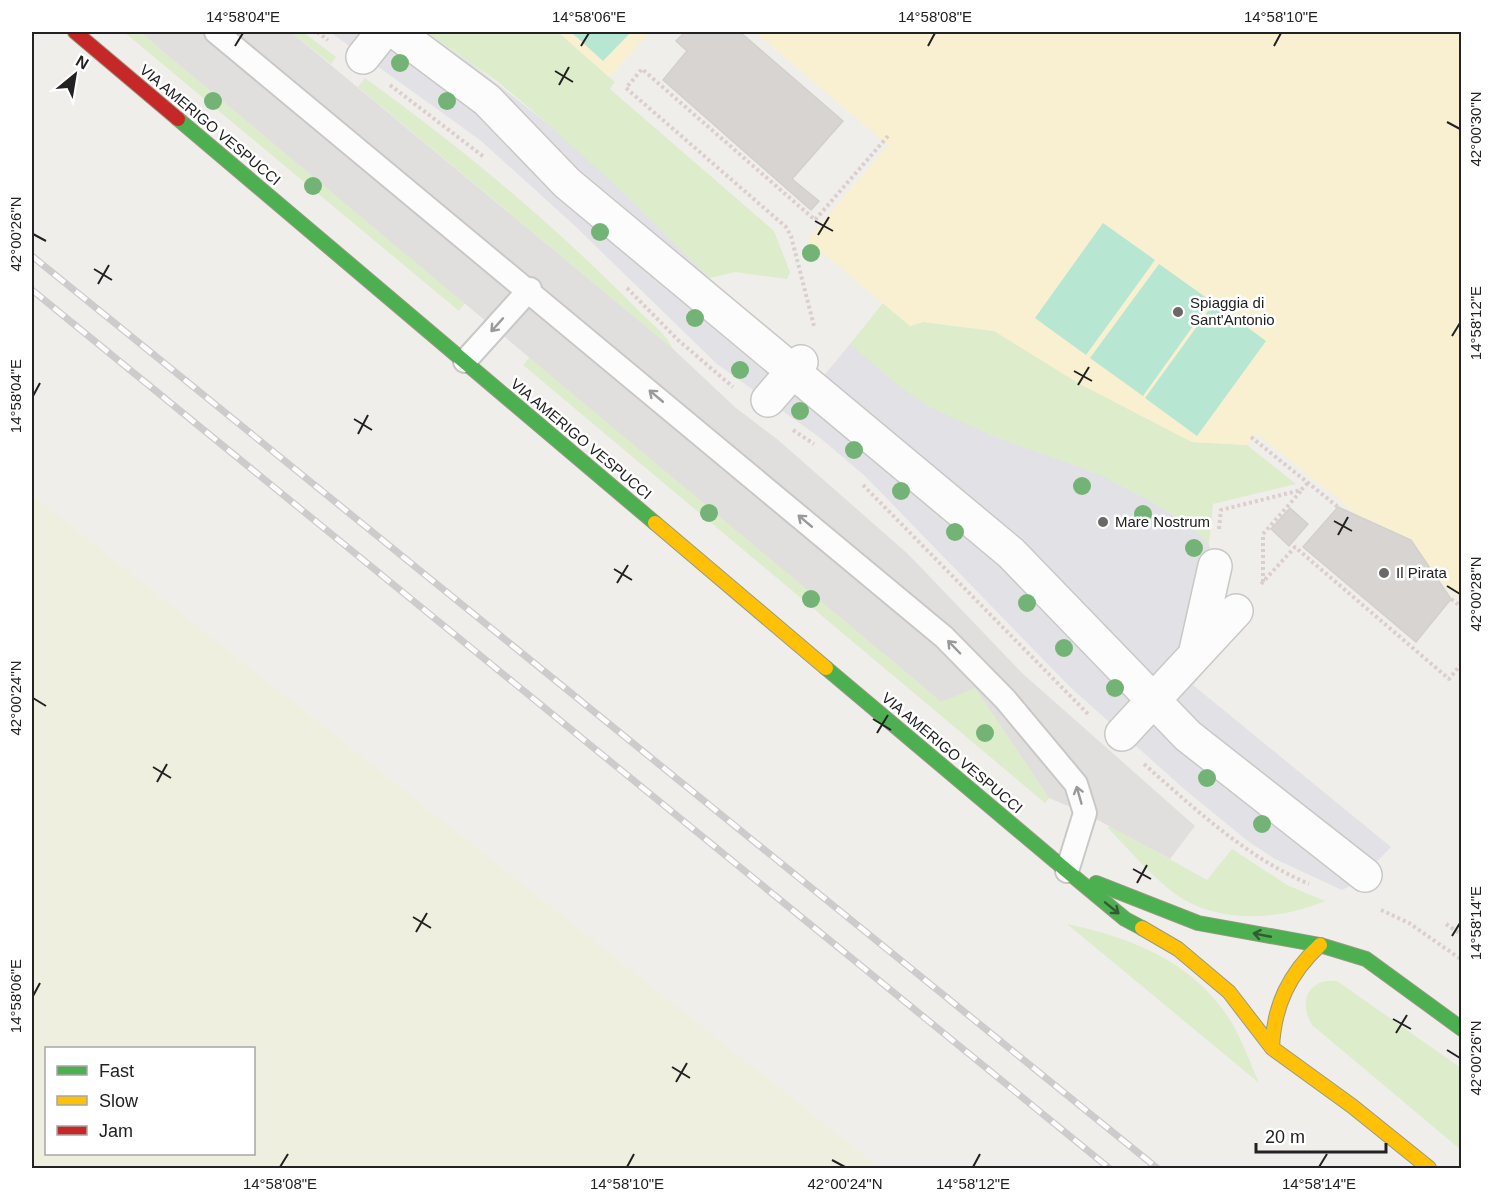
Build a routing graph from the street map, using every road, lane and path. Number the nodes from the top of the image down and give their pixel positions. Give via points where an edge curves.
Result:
1 (75, 32) edge
2 (216, 32) edge
3 (317, 32) edge
4 (383, 32) edge
5 (396, 32) edge
6 (333, 44) dead end
7 (363, 57) dead end
8 (387, 83) dead end
9 (888, 136) dead end
10 (487, 160) dead end
11 (622, 283) dead end
12 (530, 290) junction
13 (465, 361) junction
14 (797, 367) junction
15 (763, 405) junction
16 (1251, 437) dead end
17 (823, 449) dead end
18 (856, 478) dead end
19 (1308, 483) junction
20 (1301, 490) junction
21 (1338, 507) dead end
22 (1215, 566) joint
23 (1263, 582) junction
24 (1452, 599) dead end
25 (1246, 601) joint
26 (1461, 607) edge
27 (1195, 656) junction
28 (1461, 663) edge
29 (1154, 700) junction
30 (1091, 717) dead end
31 (1122, 734) dead end
32 (1141, 761) dead end
33 (1066, 871) junction
34 (1365, 875) dead end
35 (1312, 886) dead end
36 (1374, 907) dead end
37 (1446, 924) dead end
38 (1461, 935) edge
39 (1320, 945) junction
40 (1461, 960) edge
41 (1461, 1029) edge
42 (1272, 1048) junction
43 (1429, 1168) edge

1 - 13 main road, VIA AMERIGO VESPUCCI
2 - 12 lane
3 - 6 path
4 - 7 street
5 - 14 street via 487,100 567,183
8 - 10 path
9 - 14 path via 815,220 642,69 626,88 786,227 818,341
11 - 15 path via 678,340
12 -> 13 lane
33 -> 12 lane via 1084,813 1076,784 1005,699 944,637
13 - 33 main road, VIA AMERIGO VESPUCCI
14 - 15 street
14 - 29 street via 1011,553
15 - 17 path
16 - 19 path
18 - 30 path
19 - 20 path
19 - 21 path
20 - 22 path via 1221,510
20 - 23 path via 1263,534
22 - 27 street
23 - 25 path
23 - 28 path via 1295,547 1449,679
24 - 26 path
25 - 27 street
27 - 29 street
29 - 31 street
29 - 34 street via 1188,736
32 - 35 path via 1240,845 1281,872
39 -> 33 main road, VIA AMERIGO VESPUCCI via 1198,923
33 -> 42 main road, VIA AMERIGO VESPUCCI via 1125,919 1178,949 1228,992
36 - 40 path via 1409,923
37 - 38 path
39 - 41 main road, VIA AMERIGO VESPUCCI via 1366,959
39 - 42 main road via 1293,970 1282,991
42 - 43 main road, VIA AMERIGO VESPUCCI

